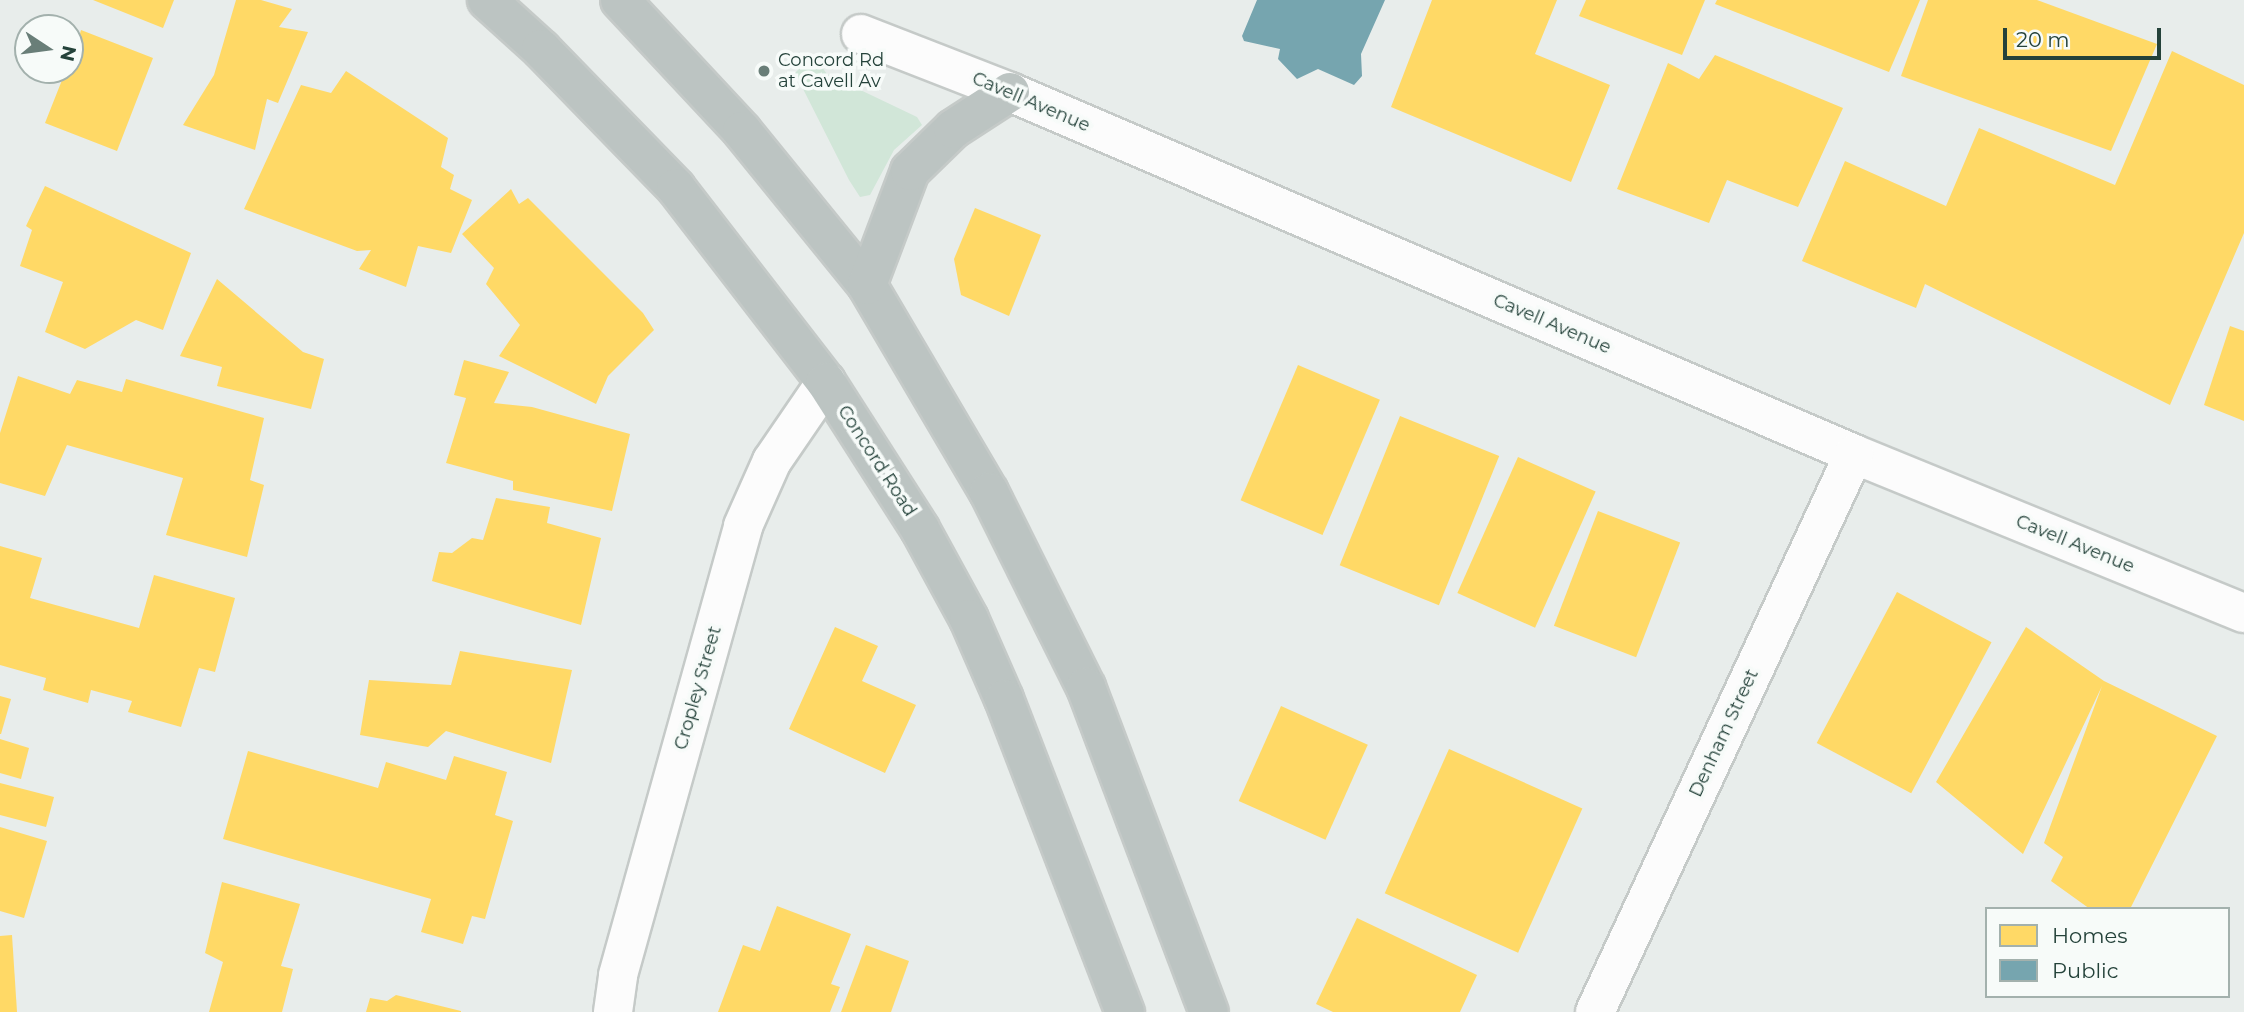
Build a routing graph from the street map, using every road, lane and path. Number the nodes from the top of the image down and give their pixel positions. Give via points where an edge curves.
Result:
1 (487, 0) edge
2 (620, 0) edge
3 (861, 33) dead end
4 (1010, 92) junction
5 (867, 285) junction
6 (825, 382) junction
7 (1854, 454) junction
8 (2244, 613) edge
9 (613, 1012) edge
10 (1125, 1012) edge
11 (1209, 1012) edge
12 (1595, 1012) edge

1 - 6 highway, Concord Road via 676,188
2 - 5 highway via 742,131
3 - 4 street, Cavell Avenue
4 - 5 highway via 953,129 910,171
4 - 7 street, Cavell Avenue
5 - 11 highway via 989,492 1086,687
6 - 9 street, Cropley Street via 772,461 743,526 618,975
6 - 10 highway, Concord Road via 920,528 969,619
7 - 8 street, Cavell Avenue
7 - 12 street, Denham Street

